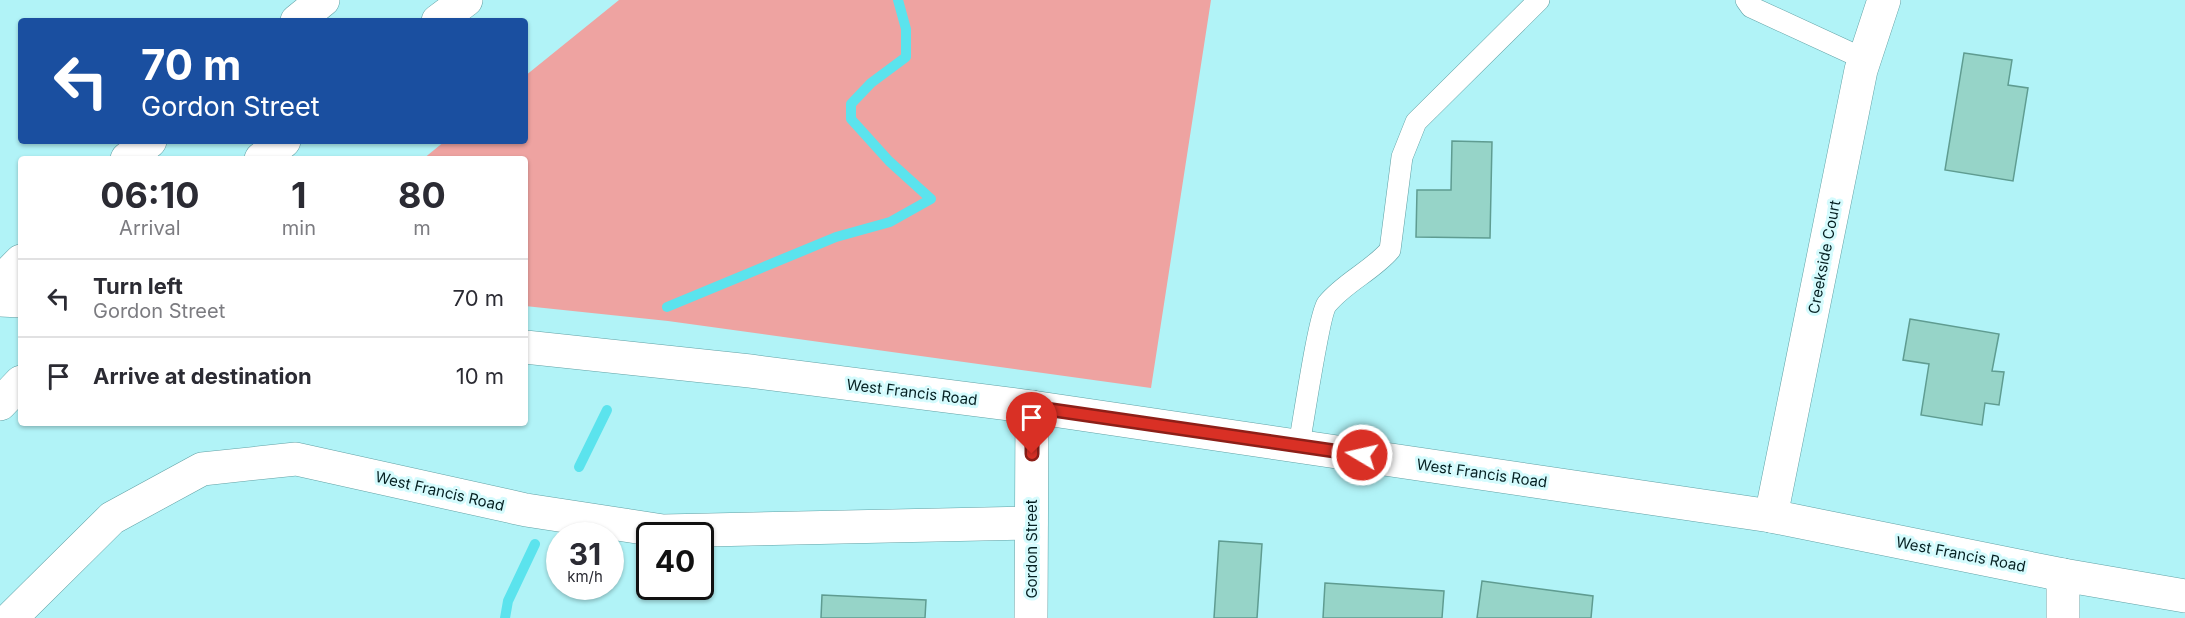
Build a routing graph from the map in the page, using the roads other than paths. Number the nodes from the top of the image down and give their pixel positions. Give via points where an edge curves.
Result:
1 (323, 0) edge
2 (465, 0) edge
3 (1539, 0) edge
4 (1746, 0) edge
5 (1884, 0) edge
6 (301, 18) edge
7 (442, 18) edge
8 (1864, 59) junction
9 (146, 144) edge
10 (280, 144) edge
11 (132, 156) edge
12 (265, 156) edge
13 (18, 264) edge
14 (0, 282) edge
15 (0, 300) edge
16 (18, 301) edge
17 (528, 347) edge
18 (18, 385) edge
19 (0, 404) edge
20 (1032, 407) junction
21 (1299, 445) junction
22 (1771, 516) junction
23 (1031, 523) junction
24 (2063, 575) junction
25 (2185, 596) edge
26 (11, 618) edge
27 (1031, 618) edge
28 (2063, 618) edge

1 - 6 main road
2 - 7 main road
3 - 21 lane via 1416,122 1402,157 1390,250 1325,307
4 - 8 lane via 1751,7
5 - 8 main road, Creekside Court
8 - 22 main road, Creekside Court
9 - 11 main road
10 - 12 main road
13 - 14 main road
15 - 16 main road
17 - 20 main road, West Francis Road
18 - 19 main road
20 - 21 main road, West Francis Road
20 - 23 main road, Gordon Street
21 - 22 main road, West Francis Road
22 - 24 main road, West Francis Road
23 - 26 main road, West Francis Road via 663,531 526,510 296,459 202,469 112,518
23 - 27 main road, Gordon Street
24 - 25 main road, West Francis Road
24 - 28 main road

